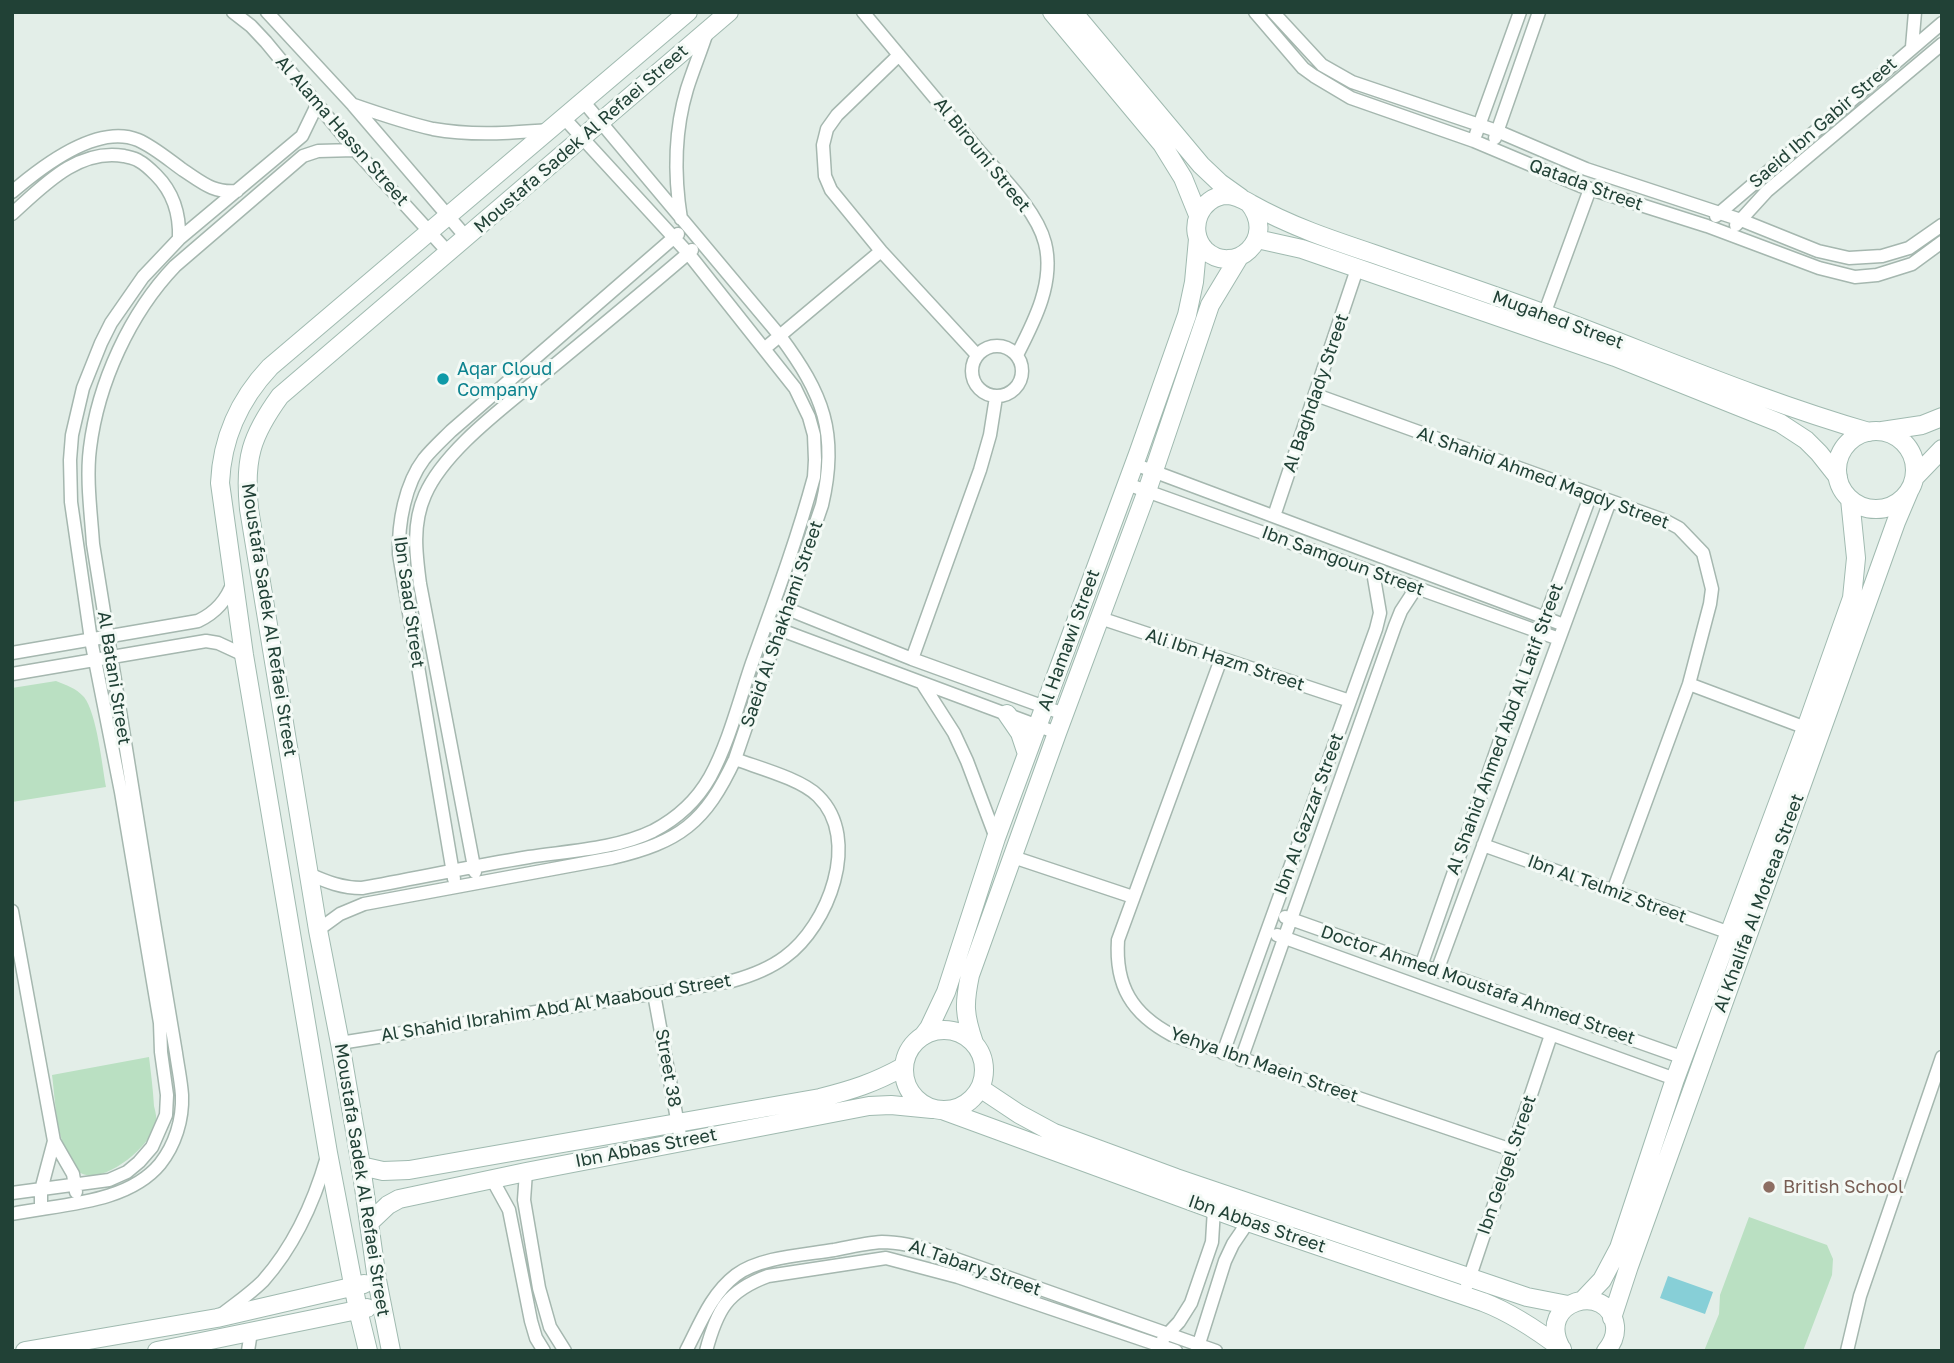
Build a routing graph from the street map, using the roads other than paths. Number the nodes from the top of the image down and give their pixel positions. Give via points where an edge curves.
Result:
1 (233, 12) edge
2 (267, 12) edge
3 (688, 12) edge
4 (729, 12) edge
5 (863, 12) edge
6 (1052, 12) edge
7 (1073, 12) edge
8 (1255, 12) edge
9 (1273, 12) edge
10 (1520, 12) edge
11 (1539, 12) edge
12 (1915, 12) edge
13 (1942, 23) edge
14 (708, 30) junction
15 (1942, 44) edge
16 (1912, 47) junction
17 (899, 55) junction
18 (583, 101) junction
19 (317, 105) junction
20 (353, 105) junction
21 (564, 118) junction
22 (601, 122) junction
23 (1479, 126) junction
24 (549, 130) junction
25 (1497, 131) junction
26 (582, 138) junction
27 (1474, 141) junction
28 (1491, 148) junction
29 (355, 150) junction
30 (1586, 169) junction
31 (1604, 176) junction
32 (1589, 189) junction
33 (237, 191) junction
34 (12, 192) edge
35 (1245, 201) junction
36 (1718, 213) junction
37 (12, 214) edge
38 (1198, 215) junction
39 (447, 217) junction
40 (1741, 220) junction
41 (684, 223) junction
42 (1942, 225) edge
43 (1707, 226) junction
44 (429, 231) junction
45 (1730, 234) junction
46 (466, 237) junction
47 (674, 238) junction
48 (179, 239) junction
49 (1198, 239) junction
50 (1257, 239) junction
51 (700, 242) junction
52 (1942, 242) edge
53 (881, 251) junction
54 (448, 252) junction
55 (688, 253) junction
56 (1238, 257) junction
57 (1357, 269) junction
58 (1541, 322) junction
59 (780, 336) junction
60 (764, 349) junction
61 (977, 355) junction
62 (1017, 355) junction
63 (503, 387) junction
64 (1316, 395) junction
65 (996, 397) junction
66 (513, 400) junction
67 (1942, 417) edge
68 (1875, 432) junction
69 (1942, 449) edge
70 (1135, 464) junction
71 (1154, 471) junction
72 (1838, 477) junction
73 (1912, 483) junction
74 (1127, 484) junction
75 (1147, 491) junction
76 (1591, 494) junction
77 (1850, 499) junction
78 (1610, 500) junction
79 (1274, 516) junction
80 (1373, 572) junction
81 (233, 582) junction
82 (1416, 588) junction
83 (772, 603) junction
84 (786, 609) junction
85 (1100, 618) junction
86 (1545, 618) junction
87 (766, 624) junction
88 (1564, 625) junction
89 (780, 629) junction
90 (1539, 632) junction
91 (108, 637) junction
92 (1559, 639) junction
93 (91, 640) junction
94 (12, 653) edge
95 (1841, 654) junction
96 (244, 655) junction
97 (111, 657) junction
98 (912, 659) junction
99 (1221, 659) junction
100 (95, 660) junction
101 (12, 674) edge
102 (921, 682) junction
103 (1689, 684) junction
104 (1350, 701) junction
105 (1044, 707) junction
106 (1007, 714) junction
107 (1064, 714) junction
108 (1037, 726) junction
109 (1806, 728) junction
110 (1057, 733) junction
111 (1027, 754) junction
112 (735, 759) junction
113 (996, 838) junction
114 (1483, 845) junction
115 (1013, 857) junction
116 (474, 866) junction
117 (452, 871) junction
118 (309, 874) junction
119 (478, 883) junction
120 (456, 887) junction
121 (1613, 891) junction
122 (1133, 897) junction
123 (12, 911) edge
124 (1273, 912) junction
125 (1291, 919) junction
126 (318, 930) junction
127 (1267, 931) junction
128 (1730, 933) junction
129 (1284, 937) junction
130 (1421, 966) junction
131 (1437, 971) junction
132 (654, 994) junction
133 (166, 1023) junction
134 (1551, 1035) junction
135 (923, 1036) junction
136 (340, 1043) junction
137 (974, 1043) junction
138 (1223, 1053) junction
139 (1942, 1057) edge
140 (1684, 1058) junction
141 (1241, 1059) junction
142 (903, 1067) junction
143 (1675, 1079) junction
144 (980, 1088) junction
145 (938, 1110) junction
146 (678, 1123) junction
147 (54, 1141) junction
148 (681, 1142) junction
149 (1512, 1150) junction
150 (328, 1153) junction
151 (361, 1166) junction
152 (526, 1172) junction
153 (492, 1179) junction
154 (75, 1186) junction
155 (41, 1190) junction
156 (12, 1193) edge
157 (77, 1202) junction
158 (41, 1208) junction
159 (1214, 1209) junction
160 (12, 1214) edge
161 (1248, 1222) junction
162 (369, 1223) junction
163 (951, 1258) junction
164 (944, 1273) junction
165 (1469, 1277) junction
166 (377, 1280) junction
167 (354, 1286) junction
168 (1463, 1295) junction
169 (1576, 1302) junction
170 (382, 1305) junction
171 (358, 1310) junction
172 (217, 1318) junction
173 (1612, 1318) junction
174 (251, 1332) junction
175 (1167, 1334) junction
176 (218, 1345) edge
177 (1158, 1345) junction
178 (1198, 1348) edge
179 (1563, 1350) edge
180 (1607, 1350) edge
181 (25, 1351) edge
182 (158, 1351) edge
183 (247, 1351) edge
184 (368, 1351) edge
185 (391, 1351) edge
186 (544, 1351) edge
187 (565, 1351) edge
188 (686, 1351) edge
189 (706, 1351) edge
190 (1176, 1351) edge
191 (1216, 1351) edge
192 (1847, 1351) edge

1 - 19 street, Al Alama Hassn Street via 266,42
2 - 20 street, Al Alama Hassn Street
3 - 18 street, Moustafa Sadek Al Refaei Street
4 - 14 street, Moustafa Sadek Al Refaei Street
5 - 17 street, Al Birouni Street
6 - 38 street via 1163,144
7 - 35 street, Mugahed Street via 1201,165
8 - 27 street, Qatada Street via 1303,68 1333,88
9 - 23 street, Qatada Street via 1335,73
10 - 23 street
11 - 25 street
12 - 16 street
13 - 16 street, Saeid Ibn Gabir Street
14 - 22 street, Moustafa Sadek Al Refaei Street
14 - 41 street via 687,88 676,147 675,176
15 - 40 street, Saeid Ibn Gabir Street via 1775,184
16 - 36 street, Saeid Ibn Gabir Street
17 - 53 street via 837,115 822,145 831,190
17 - 62 street, Al Birouni Street via 1027,208 1046,244 1043,296
18 - 21 street, Moustafa Sadek Al Refaei Street
18 - 22 street, Saeid Al Shakhami Street
19 - 29 street, Al Alama Hassn Street
19 - 33 street, Al Batani Street via 302,136
20 - 24 street via 436,129 493,134
20 - 39 street, Al Alama Hassn Street
21 - 24 street, Moustafa Sadek Al Refaei Street
21 - 26 street, Saeid Al Shakhami Street
22 - 26 street, Moustafa Sadek Al Refaei Street
22 - 41 street, Saeid Al Shakhami Street
23 - 25 street, Qatada Street
23 - 27 street
24 - 39 street, Moustafa Sadek Al Refaei Street
25 - 28 street
25 - 30 street, Qatada Street
26 - 46 street, Moustafa Sadek Al Refaei Street
26 - 47 street, Saeid Al Shakhami Street
27 - 28 street, Qatada Street
28 - 32 street, Qatada Street
29 - 44 street, Al Alama Hassn Street
29 - 91 street, Al Batani Street via 318,151 291,165 167,274 122,342 90,448 93,544
30 - 31 street, Qatada Street
30 - 32 street
31 - 32 street
31 - 36 street, Qatada Street
32 - 43 street, Qatada Street
32 - 58 street
33 - 34 street via 216,190 138,140 114,137 76,148
33 - 48 street, Al Batani Street
35 - 38 street via 1228,195 1216,197
35 - 50 street via 1259,220
35 - 58 street, Mugahed Street via 1302,229
36 - 40 street, Qatada Street
36 - 43 street, Saeid Ibn Gabir Street
37 - 48 street via 73,165 119,155 139,160 164,185 174,203
38 - 49 street
39 - 44 street, Moustafa Sadek Al Refaei Street
39 - 46 street, Al Alama Hassn Street
40 - 42 street, Qatada Street via 1818,251 1849,258 1900,252
40 - 45 street, Saeid Ibn Gabir Street
41 - 47 street, Ibn Saad Street
41 - 51 street, Saeid Al Shakhami Street
43 - 45 street, Qatada Street
44 - 54 street, Al Alama Hassn Street
44 - 81 street, Moustafa Sadek Al Refaei Street via 270,367 240,405 225,441 220,483
45 - 52 street, Qatada Street via 1855,277 1912,264
46 - 54 street, Moustafa Sadek Al Refaei Street
47 - 55 street, Saeid Al Shakhami Street
47 - 63 street, Ibn Saad Street
48 - 93 street, Al Batani Street via 142,277 111,323 76,412 71,502
49 - 56 street via 1214,256
49 - 70 street, Al Hamawi Street via 1187,315
50 - 56 street
50 - 57 street, Mugahed Street
51 - 55 street, Ibn Saad Street
51 - 59 street, Saeid Al Shakhami Street
53 - 59 street
53 - 61 street
54 - 118 street, Moustafa Sadek Al Refaei Street via 280,396 252,443 246,482 249,509
55 - 60 street, Saeid Al Shakhami Street
55 - 66 street, Ibn Saad Street
56 - 71 street, Al Hamawi Street via 1210,305
57 - 58 street, Mugahed Street
57 - 64 street, Al Baghdady Street
58 - 68 street, Mugahed Street
58 - 72 street, Mugahed Street via 1780,423 1806,440
59 - 60 street
59 - 84 street, Saeid Al Shakhami Street via 818,395 828,432 830,464 822,505
60 - 83 street, Saeid Al Shakhami Street via 795,388 809,417 815,460 807,501
61 - 62 street via 1000,346
61 - 65 street via 972,379 984,393
62 - 65 street via 1022,373 1018,385 1009,394
63 - 66 street
63 - 117 street, Ibn Saad Street via 424,458 407,495 399,531 401,570
64 - 76 street, Al Shahid Ahmed Magdy Street
64 - 79 street, Al Baghdady Street
65 - 98 street via 980,470
66 - 116 street, Ibn Saad Street via 434,477 416,530 420,584
67 - 68 street
68 - 72 street via 1848,443 1841,453
68 - 73 street via 1904,442 1915,465
69 - 73 street, Al Khalifa Al Moteaa Street
70 - 71 street, Ibn Samgoun Street
70 - 74 street, Al Hamawi Street
71 - 75 street, Al Hamawi Street
71 - 79 street, Ibn Samgoun Street
72 - 77 street
73 - 77 street via 1901,500 1889,507 1862,507
73 - 95 street, Al Khalifa Al Moteaa Street
74 - 75 street, Ibn Samgoun Street
74 - 105 street, Al Hamawi Street
75 - 80 street, Ibn Samgoun Street
75 - 85 street, Al Hamawi Street
76 - 78 street, Al Shahid Ahmed Magdy Street
76 - 86 street, Al Shahid Ahmed Abd Al Latif Street
77 - 95 street, Al Khalifa Al Moteaa Street via 1855,577
78 - 88 street, Al Shahid Ahmed Abd Al Latif Street
78 - 103 street, Al Shahid Ahmed Magdy Street via 1672,524 1703,553 1712,589
79 - 86 street, Ibn Samgoun Street
80 - 82 street, Ibn Samgoun Street
80 - 104 street, Ibn Al Gazzar Street via 1380,613
81 - 91 street via 229,596 198,621
81 - 96 street, Moustafa Sadek Al Refaei Street
82 - 90 street, Ibn Samgoun Street
82 - 125 street, Ibn Al Gazzar Street via 1395,626
83 - 84 street
83 - 87 street, Saeid Al Shakhami Street
84 - 89 street, Saeid Al Shakhami Street
84 - 98 street
85 - 99 street, Ali Ibn Hazm Street
85 - 107 street, Al Hamawi Street
86 - 88 street, Ibn Samgoun Street
86 - 90 street, Al Shahid Ahmed Abd Al Latif Street
87 - 89 street
87 - 116 street, Saeid Al Shakhami Street via 715,764 684,809 637,837
88 - 92 street, Al Shahid Ahmed Abd Al Latif Street
89 - 102 street
89 - 112 street, Saeid Al Shakhami Street
90 - 92 street, Ibn Samgoun Street
90 - 130 street, Al Shahid Ahmed Abd Al Latif Street
91 - 93 street
91 - 97 street, Al Batani Street
92 - 114 street, Al Shahid Ahmed Abd Al Latif Street
93 - 94 street
93 - 100 street, Al Batani Street
95 - 109 street, Al Khalifa Al Moteaa Street
95 - 173 street, Al Khalifa Al Moteaa Street
96 - 97 street via 206,641
96 - 150 street, Moustafa Sadek Al Refaei Street
97 - 100 street
97 - 133 street, Al Batani Street
98 - 105 street
99 - 104 street, Ali Ibn Hazm Street
99 - 122 street, Yehya Ibn Maein Street
100 - 101 street
100 - 133 street, Al Batani Street
102 - 106 street
102 - 113 street via 954,733
103 - 109 street
103 - 121 street, Al Shahid Ahmed Magdy Street
104 - 124 street, Ibn Al Gazzar Street
105 - 107 street
105 - 108 street, Al Hamawi Street
106 - 108 street
106 - 111 street
107 - 110 street, Al Hamawi Street
108 - 110 street
108 - 111 street, Al Hamawi Street
109 - 128 street, Al Khalifa Al Moteaa Street
110 - 115 street, Al Hamawi Street
111 - 113 street, Al Hamawi Street
112 - 119 street, Saeid Al Shakhami Street via 697,819 660,844 612,858
112 - 132 street, Al Shahid Ibrahim Abd Al Maaboud Street via 804,785 832,812 839,856 832,887 807,938 785,958 732,982
113 - 135 street, Al Hamawi Street via 946,992
114 - 121 street, Ibn Al Telmiz Street
114 - 131 street, Al Shahid Ahmed Abd Al Latif Street
115 - 122 street
115 - 137 street, Al Hamawi Street via 965,997
116 - 117 street, Saeid Al Shakhami Street
116 - 119 street, Ibn Saad Street
117 - 118 street, Saeid Al Shakhami Street via 362,888 334,885
117 - 120 street, Ibn Saad Street
118 - 126 street, Moustafa Sadek Al Refaei Street
119 - 120 street, Saeid Al Shakhami Street
120 - 126 street, Saeid Al Shakhami Street via 364,904
121 - 128 street, Ibn Al Telmiz Street
122 - 138 street, Yehya Ibn Maein Street via 1118,940 1120,977 1127,996 1154,1026
123 - 147 street
124 - 125 street, Doctor Ahmed Moustafa Ahmed Street
124 - 127 street, Ibn Al Gazzar Street
125 - 129 street, Ibn Al Gazzar Street
125 - 130 street, Doctor Ahmed Moustafa Ahmed Street
126 - 136 street, Moustafa Sadek Al Refaei Street
127 - 129 street, Doctor Ahmed Moustafa Ahmed Street
127 - 138 street, Ibn Al Gazzar Street
128 - 140 street, Al Khalifa Al Moteaa Street
129 - 134 street, Doctor Ahmed Moustafa Ahmed Street
129 - 141 street, Ibn Al Gazzar Street
130 - 131 street, Doctor Ahmed Moustafa Ahmed Street
131 - 140 street, Doctor Ahmed Moustafa Ahmed Street
132 - 136 street, Al Shahid Ibrahim Abd Al Maaboud Street
132 - 146 street, Street 38
133 - 154 street, Al Batani Street via 161,1052 166,1115 152,1147 127,1172
133 - 157 street, Al Batani Street via 182,1095 182,1114 170,1149 146,1178 130,1189
134 - 143 street, Doctor Ahmed Moustafa Ahmed Street
134 - 149 street, Ibn Gelgel Street
135 - 137 street via 944,1030
135 - 142 street via 913,1044
136 - 151 street, Moustafa Sadek Al Refaei Street
137 - 144 street via 984,1064
138 - 141 street, Yehya Ibn Maein Street
139 - 192 street via 1860,1296
140 - 143 street, Al Khalifa Al Moteaa Street
141 - 149 street, Yehya Ibn Maein Street
142 - 145 street via 910,1093
142 - 146 street, Ibn Abbas Street via 856,1089 820,1098
143 - 169 street, Al Khalifa Al Moteaa Street via 1619,1248 1602,1280
144 - 145 street via 966,1104
144 - 165 street, Ibn Abbas Street via 1054,1133
145 - 148 street, Ibn Abbas Street via 869,1106
145 - 159 street, Ibn Abbas Street
146 - 148 street, Street 38
146 - 151 street, Ibn Abbas Street via 409,1170
147 - 154 street
147 - 155 street
148 - 152 street, Ibn Abbas Street
149 - 165 street, Ibn Gelgel Street
150 - 167 street, Moustafa Sadek Al Refaei Street
150 - 172 street via 310,1208 280,1259 262,1282
151 - 162 street, Moustafa Sadek Al Refaei Street
152 - 153 street, Ibn Abbas Street
152 - 187 street via 524,1200 539,1288 550,1327
153 - 162 street, Ibn Abbas Street via 399,1199
153 - 186 street via 509,1210 531,1321
154 - 155 street, Al Batani Street
154 - 157 street
155 - 156 street, Al Batani Street
155 - 158 street
157 - 158 street, Al Batani Street
158 - 160 street, Al Batani Street
159 - 161 street, Ibn Abbas Street
159 - 175 street via 1212,1242 1191,1303
161 - 168 street, Ibn Abbas Street
161 - 178 street via 1224,1261
162 - 166 street, Moustafa Sadek Al Refaei Street
163 - 164 street
163 - 175 street, Al Tabary Street
163 - 188 street, Al Tabary Street via 914,1245 878,1242 750,1267 714,1297
164 - 177 street, Al Tabary Street
164 - 189 street, Al Tabary Street via 886,1258 768,1276 750,1282 727,1301
165 - 168 street, Ibn Gelgel Street
165 - 169 street, Ibn Abbas Street via 1527,1297
166 - 167 street
166 - 170 street, Moustafa Sadek Al Refaei Street
167 - 171 street, Moustafa Sadek Al Refaei Street
167 - 172 street
168 - 179 street, Ibn Abbas Street via 1502,1309
169 - 173 street, Ibn Abbas Street via 1594,1301
169 - 179 street, Al Khalifa Al Moteaa Street via 1556,1321
170 - 171 street
170 - 185 street, Moustafa Sadek Al Refaei Street
171 - 174 street
171 - 184 street, Moustafa Sadek Al Refaei Street
172 - 181 street
173 - 180 street, Al Khalifa Al Moteaa Street via 1614,1338
174 - 176 street
174 - 183 street
175 - 177 street
175 - 178 street, Al Tabary Street
176 - 182 street
177 - 190 street, Al Tabary Street
178 - 191 street, Al Tabary Street

